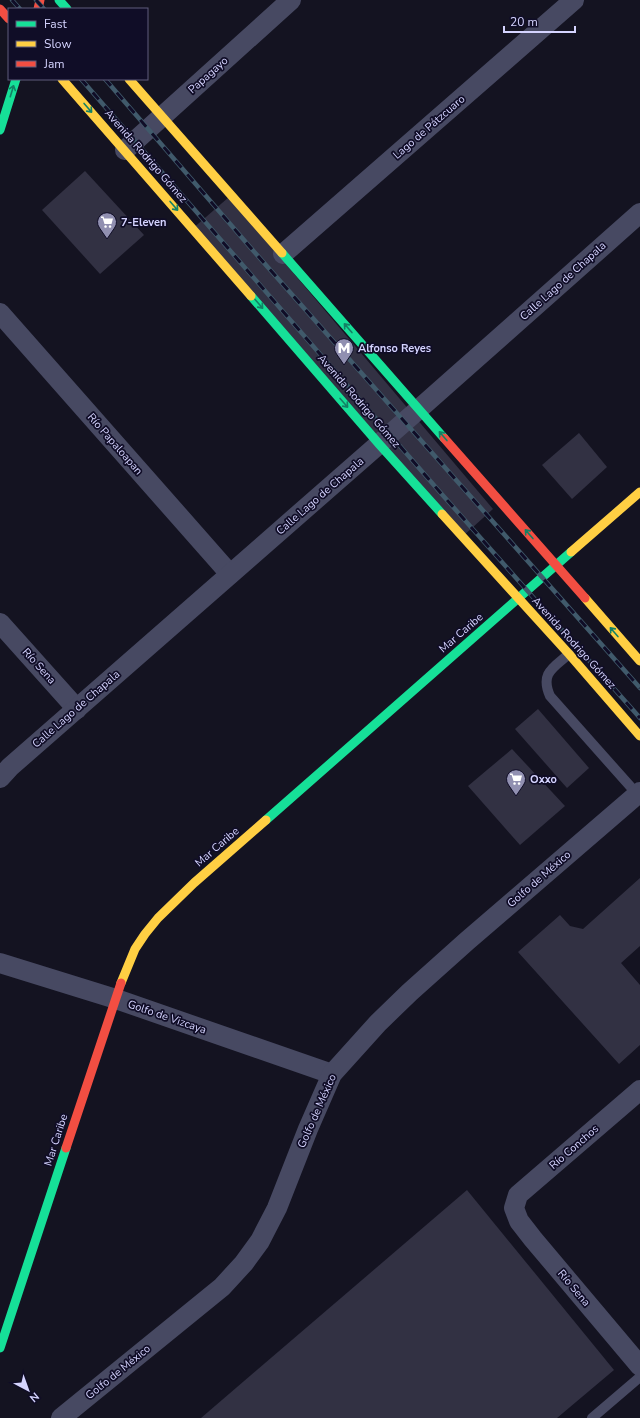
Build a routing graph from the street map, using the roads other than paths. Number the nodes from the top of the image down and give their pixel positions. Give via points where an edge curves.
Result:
1 (59, 0) edge
2 (291, 0) edge
3 (574, 0) edge
4 (66, 8) edge
5 (0, 9) edge
6 (8, 18) edge
7 (16, 80) edge
8 (63, 80) edge
9 (130, 80) edge
10 (162, 116) junction
11 (0, 130) edge
12 (124, 150) junction
13 (640, 213) edge
14 (283, 254) junction
15 (0, 313) edge
16 (419, 409) junction
17 (379, 444) junction
18 (640, 492) edge
19 (557, 566) junction
20 (230, 574) junction
21 (519, 599) junction
22 (0, 623) edge
23 (569, 654) junction
24 (640, 661) edge
25 (77, 709) junction
26 (640, 736) edge
27 (0, 778) edge
28 (638, 793) edge
29 (0, 963) edge
30 (116, 999) junction
31 (332, 1074) junction
32 (640, 1090) edge
33 (514, 1208) joint
34 (0, 1348) edge
35 (640, 1366) edge
36 (640, 1377) edge
37 (61, 1418) edge
38 (592, 1418) edge

1 - 4 main road
2 - 10 street, Papagayo
3 - 14 street, Lago de Pátzcuaro
5 - 6 main road
11 -> 7 main road
8 -> 12 main road, Avenida Rodrigo Gómez
9 - 10 main road
10 - 12 street, Papagayo
10 - 14 main road
12 -> 17 main road, Avenida Rodrigo Gómez
13 - 16 street, Calle Lago de Chapala
16 -> 14 main road
15 - 20 street, Río Papaloapan
16 - 17 street, Calle Lago de Chapala
19 -> 16 main road
17 - 20 street, Calle Lago de Chapala
17 - 21 main road, Avenida Rodrigo Gómez
18 - 19 main road, Mar Caribe
19 - 21 main road, Mar Caribe
24 -> 19 main road
20 - 25 street, Calle Lago de Chapala
21 - 23 main road, Avenida Rodrigo Gómez
21 - 30 main road, Mar Caribe via 165,910 139,942
22 - 25 street, Río Sena
23 - 26 main road, Avenida Rodrigo Gómez
23 - 28 lane via 551,670 546,677 545,686 550,696
25 - 27 street, Calle Lago de Chapala
28 - 31 street, Golfo de México via 410,992
29 - 30 street, Golfo de Vizcaya
30 - 31 street, Golfo de Vizcaya
30 - 34 main road, Mar Caribe
31 - 37 street, Golfo de México via 277,1208 260,1241 244,1263 222,1286
32 - 33 street, Río Conchos via 518,1195
33 - 35 street, Río Sena via 519,1221 533,1239
36 - 38 lane

